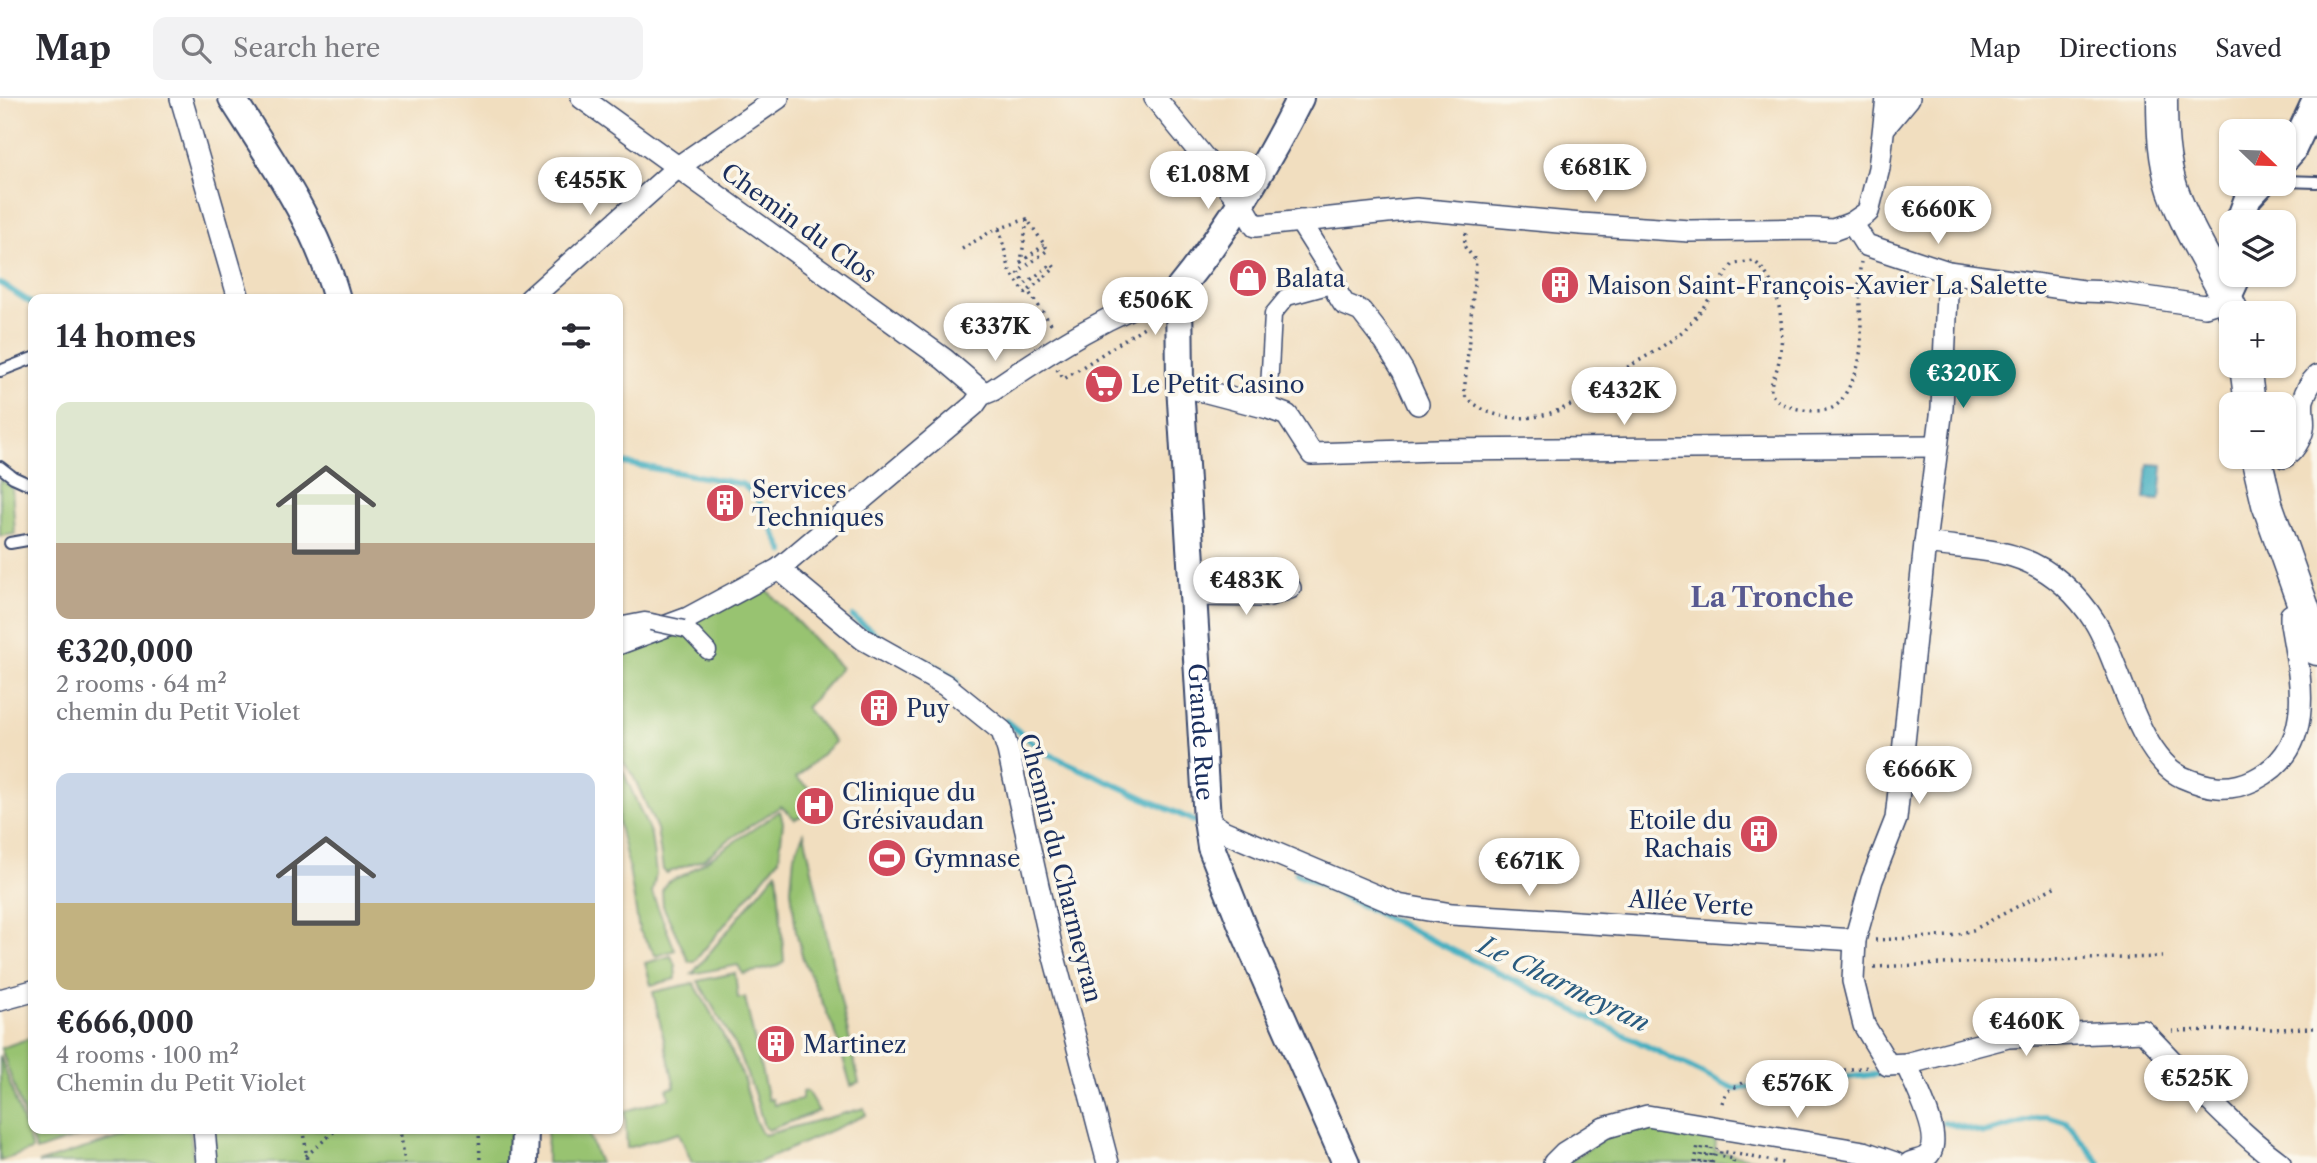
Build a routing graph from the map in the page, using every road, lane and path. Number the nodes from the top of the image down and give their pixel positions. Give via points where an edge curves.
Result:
1 (181, 98) edge
2 (232, 98) edge
3 (582, 98) edge
4 (778, 98) edge
5 (1156, 98) edge
6 (1300, 98) edge
7 (1887, 98) edge
8 (1909, 98) edge
9 (2162, 98) edge
10 (2317, 98) edge
11 (1884, 128) junction
12 (2296, 143) edge
13 (678, 167) junction
14 (2296, 181) edge
15 (2317, 182) edge
16 (1242, 204) junction
17 (1468, 213) junction
18 (1027, 219) junction
19 (1300, 220) junction
20 (1852, 223) junction
21 (999, 229) junction
22 (1044, 244) junction
23 (1866, 245) junction
24 (962, 249) dead end
25 (1948, 272) junction
26 (1335, 284) junction
27 (1179, 289) junction
28 (1028, 291) junction
29 (238, 294) edge
30 (336, 294) edge
31 (536, 294) edge
32 (2233, 296) edge
33 (1154, 320) dead end
34 (1055, 348) junction
35 (28, 360) edge
36 (0, 371) edge
37 (2317, 376) edge
38 (1181, 385) junction
39 (981, 395) junction
40 (1418, 404) dead end
41 (1268, 408) junction
42 (2296, 444) edge
43 (1936, 446) junction
44 (0, 467) edge
45 (2269, 469) edge
46 (28, 484) edge
47 (28, 540) edge
48 (10, 543) dead end
49 (1925, 543) junction
50 (779, 569) junction
51 (1290, 588) dead end
52 (1194, 595) junction
53 (2304, 608) junction
54 (623, 625) edge
55 (623, 642) edge
56 (2317, 650) edge
57 (708, 651) dead end
58 (1208, 820) junction
59 (2056, 886) dead end
60 (1859, 940) junction
61 (2162, 957) dead end
62 (1854, 968) junction
63 (28, 992) edge
64 (0, 1000) edge
65 (2317, 1028) edge
66 (2143, 1031) junction
67 (1897, 1064) junction
68 (1722, 1103) dead end
69 (205, 1134) edge
70 (304, 1134) edge
71 (331, 1134) edge
72 (401, 1134) edge
73 (479, 1134) edge
74 (525, 1134) edge
75 (306, 1156) junction
76 (1715, 1157) dead end
77 (208, 1163) edge
78 (307, 1163) edge
79 (405, 1163) edge
80 (480, 1163) edge
81 (524, 1163) edge
82 (1108, 1163) edge
83 (1346, 1163) edge
84 (1554, 1163) edge
85 (1697, 1163) edge
86 (1709, 1163) edge
87 (1733, 1163) edge
88 (1783, 1163) edge
89 (1895, 1163) edge
90 (1910, 1163) edge
91 (2280, 1163) edge

1 - 29 street
2 - 30 street via 301,208
3 - 13 street, Chemin du Clos
4 - 13 street
5 - 16 street
6 - 16 street
7 - 11 street
8 - 11 street
9 - 32 main road via 2162,137 2173,189
10 - 12 street
11 - 20 street via 1868,212
13 - 31 street
13 - 39 street, Chemin du Clos via 944,359
14 - 15 lane
16 - 19 street via 1255,226
16 - 27 street
17 - 19 street via 1416,209
17 - 20 street via 1690,231 1833,230
17 - 23 path via 1464,246 1476,261 1464,395 1488,413 1518,419 1544,416 1576,402 1639,362 1686,328 1733,264 1754,261 1772,285 1777,305 1781,342 1771,394 1786,405 1829,410 1845,394 1861,354 1859,276
18 - 21 path
18 - 22 path
18 - 22 path via 1021,262
19 - 26 street
20 - 23 street
21 - 24 path
21 - 28 path via 1010,271 1025,293
22 - 28 path via 1048,250 1018,272 1025,284 1052,264 1055,268
23 - 25 street
25 - 32 street via 2206,306
25 - 43 street
26 - 40 street via 1344,304 1361,311 1385,342
26 - 41 street via 1287,297 1273,314
27 - 34 street via 1139,303
27 - 38 street, Grande Rue
28 - 34 path
33 - 34 path via 1065,379
34 - 39 street
35 - 36 lane
37 - 42 street via 2302,403 2303,430
38 - 41 street
38 - 52 street, Grande Rue
39 - 50 street
41 - 43 street via 1287,415 1312,454
43 - 49 street
44 - 46 lane
45 - 53 main road via 2267,504
47 - 48 lane
49 - 53 street via 2009,554 2039,565 2064,585 2094,621 2155,751 2171,770 2212,787 2226,789 2250,781 2271,769 2292,746 2301,713 2301,687 2291,615
49 - 60 street via 1896,819 1872,880
50 - 55 street via 688,618
50 - 82 street, Chemin du Charmeyran via 863,639 945,685 1002,731
51 - 52 street via 1268,596
52 - 58 street, Grande Rue
53 - 56 main road
54 - 57 street, bridge via 644,621 684,629
58 - 60 street, Allée Verte via 1223,831 1398,905 1452,914
58 - 83 street, Grande Rue via 1211,847 1245,933
59 - 60 path via 1973,930 1951,936
60 - 62 street
61 - 62 path
62 - 67 street via 1864,1026
63 - 64 street
65 - 66 path
66 - 67 street via 2008,1037
66 - 91 street
67 - 68 path via 1744,1082 1726,1092
67 - 90 street via 1933,1131 1934,1146 1926,1157
69 - 77 street
70 - 75 path
71 - 75 path
72 - 79 path
73 - 80 path
74 - 81 street
75 - 78 path
76 - 86 path
84 - 89 street via 1604,1128 1647,1116 1864,1152
85 - 85 path via 1703,1142 1698,1142
86 - 86 path via 1713,1144 1708,1143
87 - 88 path via 1734,1158 1720,1156 1721,1152

